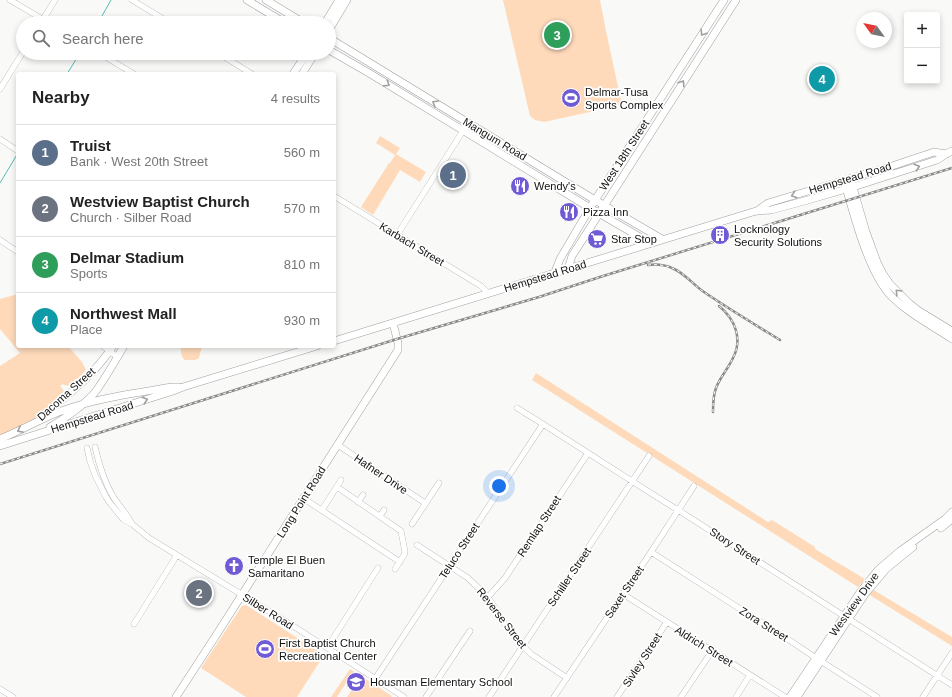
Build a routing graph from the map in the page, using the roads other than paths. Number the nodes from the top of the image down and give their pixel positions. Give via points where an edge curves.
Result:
1 (10, 0) edge
2 (55, 0) edge
3 (132, 0) edge
4 (248, 0) edge
5 (266, 0) edge
6 (339, 0) edge
7 (347, 0) edge
8 (724, 0) edge
9 (736, 0) edge
10 (262, 8) junction
11 (34, 16) edge
12 (45, 16) edge
13 (158, 16) edge
14 (274, 16) edge
15 (292, 16) edge
16 (329, 16) edge
17 (336, 18) edge
18 (710, 20) junction
19 (719, 26) junction
20 (336, 42) edge
21 (336, 54) edge
22 (18, 60) edge
23 (110, 60) edge
24 (229, 60) edge
25 (302, 60) edge
26 (310, 60) edge
27 (681, 65) junction
28 (373, 66) junction
29 (690, 70) junction
30 (131, 72) edge
31 (249, 72) edge
32 (294, 72) edge
33 (303, 72) edge
34 (369, 73) junction
35 (0, 89) edge
36 (419, 94) junction
37 (415, 101) junction
38 (652, 111) junction
39 (661, 116) junction
40 (468, 123) junction
41 (463, 131) junction
42 (0, 139) edge
43 (630, 145) junction
44 (16, 149) edge
45 (639, 150) junction
46 (949, 152) edge
47 (542, 168) junction
48 (538, 176) junction
49 (847, 179) junction
50 (850, 188) junction
51 (336, 197) edge
52 (595, 200) junction
53 (604, 205) junction
54 (590, 208) junction
55 (756, 211) junction
56 (599, 213) junction
57 (398, 235) junction
58 (573, 237) junction
59 (662, 239) junction
60 (0, 240) edge
61 (582, 241) junction
62 (650, 243) junction
63 (16, 251) edge
64 (568, 269) junction
65 (555, 272) junction
66 (488, 293) junction
67 (393, 323) junction
68 (952, 331) edge
69 (952, 339) edge
70 (336, 340) edge
71 (123, 348) edge
72 (310, 348) edge
73 (111, 349) edge
74 (118, 357) junction
75 (100, 383) junction
76 (183, 387) junction
77 (110, 398) junction
78 (82, 405) junction
79 (517, 408) dead end
80 (34, 422) junction
81 (543, 424) junction
82 (38, 434) junction
83 (0, 439) edge
84 (338, 445) junction
85 (0, 446) edge
86 (95, 447) dead end
87 (87, 448) dead end
88 (588, 453) junction
89 (649, 456) dead end
90 (341, 480) dead end
91 (101, 481) junction
92 (632, 482) junction
93 (439, 483) dead end
94 (694, 486) dead end
95 (337, 488) junction
96 (363, 495) dead end
97 (304, 498) junction
98 (358, 502) junction
99 (426, 503) junction
100 (322, 510) junction
101 (384, 510) dead end
102 (678, 510) junction
103 (952, 512) edge
104 (380, 516) junction
105 (952, 519) edge
106 (405, 524) dead end
107 (412, 524) dead end
108 (401, 531) junction
109 (417, 545) dead end
110 (651, 552) junction
111 (177, 555) junction
112 (400, 562) junction
113 (449, 566) junction
114 (378, 568) dead end
115 (395, 569) dead end
116 (242, 594) junction
117 (623, 594) junction
118 (488, 597) junction
119 (846, 618) junction
120 (667, 622) junction
121 (134, 624) dead end
122 (470, 631) dead end
123 (523, 646) junction
124 (327, 648) junction
125 (712, 651) junction
126 (952, 653) edge
127 (818, 660) junction
128 (750, 675) junction
129 (937, 676) junction
130 (567, 678) junction
131 (375, 679) junction
132 (952, 685) edge
133 (0, 689) edge
134 (13, 697) edge
135 (176, 697) edge
136 (404, 697) edge
137 (426, 697) edge
138 (489, 697) edge
139 (554, 697) edge
140 (617, 697) edge
141 (681, 697) edge
142 (736, 697) edge
143 (785, 697) edge
144 (790, 697) edge
145 (797, 697) edge
146 (877, 697) edge
147 (923, 697) edge

1 - 11 street
2 - 12 street
3 - 13 street
4 - 10 main road
5 - 10 main road
5 - 15 main road
6 - 16 main road
7 - 17 main road
8 - 18 main road, West 18th Street
9 - 19 main road, West 18th Street
10 - 14 main road
18 - 19 main road
18 -> 27 main road, West 18th Street
19 - 29 main road, West 18th Street
20 - 28 main road, Mangum Road
21 - 34 main road, Mangum Road
22 - 35 street
23 - 30 street
24 - 31 street
25 - 32 main road
26 - 33 main road
27 - 29 main road
27 - 38 main road, West 18th Street
28 - 34 main road
28 - 36 main road, Mangum Road
39 -> 29 main road, West 18th Street
34 -> 37 main road, Mangum Road
36 - 37 main road
40 -> 36 main road, Mangum Road
37 - 41 main road, Mangum Road
38 - 39 main road
38 - 43 main road, West 18th Street
39 - 45 main road, West 18th Street
40 - 41 street
40 - 47 main road, Mangum Road
41 - 48 main road, Mangum Road
41 - 57 street
42 - 44 street
43 - 45 main road
43 - 52 main road, West 18th Street
45 - 53 main road, West 18th Street
46 - 49 main road, Hempstead Road via 934,152
50 -> 46 main road, Hempstead Road via 937,160
47 - 48 main road
47 - 52 main road, Mangum Road
48 - 54 main road, Mangum Road
49 - 50 main road
49 -> 55 main road, Hempstead Road via 768,203
50 - 55 main road, Hempstead Road via 771,210
68 -> 50 main road via 910,304 890,284 877,262
50 - 69 main road via 860,233 869,258 890,295 906,309
51 - 57 street, Karbach Street
52 - 53 main road, Mangum Road
52 - 54 main road, West 18th Street
53 - 56 main road, West 18th Street
53 - 59 main road, Mangum Road
54 - 56 main road, Mangum Road
54 - 58 main road, West 18th Street
55 - 59 main road, Hempstead Road
56 - 61 main road, West 18th Street
56 - 62 main road, Mangum Road
57 - 66 street, Karbach Street via 481,286
58 - 61 main road
58 - 65 main road, West 18th Street
59 - 62 main road, Hempstead Road
60 - 63 street
61 - 64 main road, West 18th Street via 572,256
62 - 64 main road, Hempstead Road
64 - 65 main road, Hempstead Road
65 - 66 main road, Hempstead Road
66 - 67 main road, Hempstead Road
67 - 70 main road, Hempstead Road
67 - 84 main road, Long Point Road via 398,350
71 - 74 main road, Dacoma Street
72 - 76 main road, Hempstead Road
73 - 74 street
73 - 80 main road, Dacoma Street via 81,384
74 - 75 main road, Dacoma Street
75 - 77 main road via 104,393
75 - 78 main road, Dacoma Street
76 - 77 main road, Hempstead Road
82 -> 76 main road, Hempstead Road
77 - 78 main road, Hempstead Road
78 - 80 main road, Hempstead Road
78 - 82 main road, Dacoma Street
79 - 81 street, Story Street
80 -> 83 main road, Hempstead Road
81 - 88 street, Story Street
81 - 113 street, Teluco Street
82 - 85 main road, Hempstead Road
84 - 97 main road, Long Point Road
84 - 99 street, Hafner Drive
86 - 91 street, Silber Road
87 - 91 street, Silber Road via 90,461
88 - 92 street, Story Street
88 - 118 street, Remlap Street via 505,578
89 - 92 street, Schiller Street
90 - 95 street
91 - 111 street, Silber Road via 106,497 123,520
92 - 102 street, Story Street
92 - 123 street, Schiller Street
93 - 99 street
94 - 102 street, Saxet Street
95 - 98 street
95 - 100 street
96 - 98 street
97 - 100 street
97 - 116 main road, Long Point Road
98 - 104 street
99 - 107 street
100 - 112 street
101 - 104 street
102 - 110 street, Saxet Street
102 - 119 street, Story Street
103 - 119 main road, Westview Drive via 882,566 861,591
104 - 108 street
105 - 119 main road, Westview Drive via 886,569
106 - 108 street
108 - 112 street via 405,552
109 - 113 street, Reverse Street
110 - 117 street, Saxet Street
110 - 127 street, Zora Street
111 - 116 street, Silber Road
111 - 121 street
112 - 115 street
113 - 118 street, Reverse Street via 468,578
113 - 131 street, Teluco Street
114 - 124 street
116 - 124 street, Silber Road
116 - 135 main road, Long Point Road
117 - 120 street, Aldrich Street
117 - 130 street, Saxet Street
118 - 123 street, Reverse Street via 508,629
119 - 127 main road, Westview Drive
119 - 129 street, Story Street
120 - 125 street, Aldrich Street
120 - 140 street, Sivley Street
122 - 137 street
123 - 130 street, Reverse Street
123 - 138 street, Schiller Street
124 - 131 street, Silber Road
125 - 128 street, Aldrich Street
125 - 141 street
126 - 129 street
127 - 144 main road, Westview Drive
127 - 145 main road, Westview Drive
127 - 146 street, Zora Street
128 - 142 street
128 - 143 street, Aldrich Street
129 - 132 street, Story Street
129 - 147 street
130 - 139 street, Saxet Street
131 - 136 street, Silber Road
133 - 134 street

